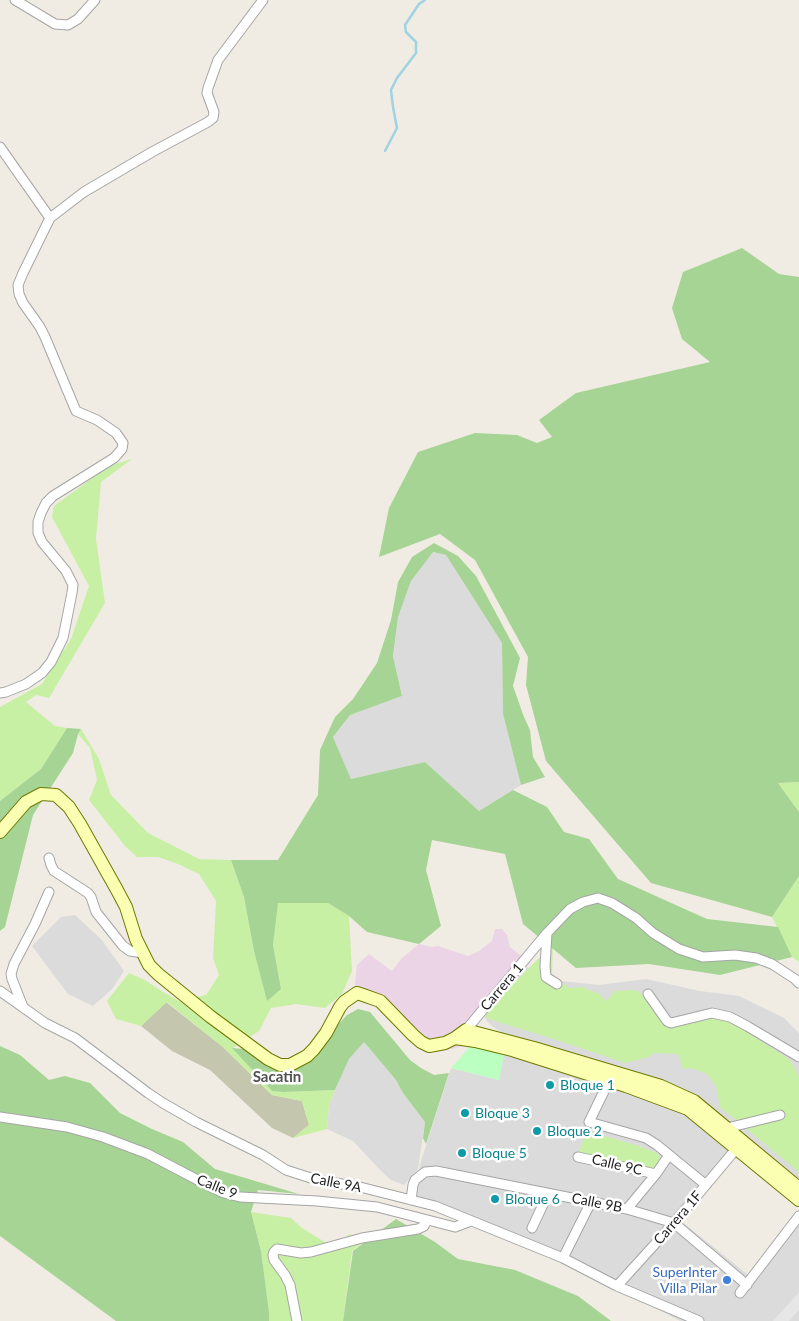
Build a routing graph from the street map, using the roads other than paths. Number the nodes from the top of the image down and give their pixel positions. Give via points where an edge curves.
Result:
1 (15, 0) edge
2 (95, 0) edge
3 (263, 0) edge
4 (0, 147) edge
5 (50, 218) junction
6 (0, 693) edge
7 (0, 832) edge
8 (49, 858) dead end
9 (48, 892) dead end
10 (547, 933) junction
11 (143, 953) junction
12 (799, 983) edge
13 (558, 984) dead end
14 (0, 991) edge
15 (648, 994) dead end
16 (25, 1009) junction
17 (466, 1030) junction
18 (455, 1038) junction
19 (799, 1057) edge
20 (608, 1081) junction
21 (780, 1115) dead end
22 (0, 1118) edge
23 (727, 1128) junction
24 (736, 1149) junction
25 (669, 1155) junction
26 (578, 1157) dead end
27 (656, 1174) junction
28 (706, 1185) junction
29 (799, 1188) edge
30 (548, 1194) junction
31 (411, 1200) junction
32 (799, 1200) edge
33 (591, 1202) junction
34 (627, 1209) junction
35 (799, 1216) edge
36 (426, 1220) junction
37 (471, 1221) junction
38 (674, 1224) junction
39 (532, 1228) dead end
40 (563, 1258) junction
41 (747, 1285) junction
42 (617, 1286) junction
43 (740, 1293) dead end
44 (297, 1321) edge
45 (699, 1321) edge

1 - 2 street via 55,24 68,25
3 - 5 street via 218,60 207,93 213,118 84,192
4 - 5 street
5 - 6 street via 18,285 19,294 45,337 76,411 116,433 123,444 114,458 53,496 40,512 38,533 42,542 73,585 63,638 42,673 26,684
7 - 11 main road via 26,802 42,794 56,795 80,824 117,890
8 - 11 street via 54,871 88,893 96,912 124,946 130,951
9 - 16 street via 11,974
10 - 12 street, Carrera 1 via 570,909 598,898 612,902 679,949 703,957 735,955 756,958 772,964
10 - 13 street via 546,977
10 - 17 street, Carrera 1
11 - 18 main road via 158,974 211,1017 280,1065 290,1065 311,1053 340,1007 357,993 380,1001 413,1036 428,1046
14 - 16 street, Calle 9A
15 - 19 street via 671,1023 712,1013 730,1017
16 - 31 street, Calle 9A via 75,1038 163,1103 286,1170
17 - 18 main road, Carrera 1
17 - 23 main road via 661,1086 694,1101
18 - 20 main road via 505,1048
20 - 24 main road via 688,1109
20 - 25 street via 589,1122 646,1138
21 - 23 street
22 - 36 street, Calle 9 via 67,1127 103,1137 148,1154 224,1193 240,1197 376,1207
23 - 29 main road
24 - 28 street, Carrera 1F
24 - 32 main road
25 - 27 street
25 - 28 street
26 - 27 street, Calle 9C
27 - 34 street
28 - 38 street, Carrera 1F
30 - 31 street, Calle 9B via 436,1171 425,1172 415,1180
30 - 33 street, Calle 9B
30 - 39 street
31 - 37 street, Calle 9A
33 - 34 street, Calle 9B
33 - 40 street
34 - 38 street, Calle 9B
35 - 41 street
36 - 37 street, Calle 9 via 455,1227
36 - 44 street via 418,1229 356,1239 312,1252 274,1252 274,1260 290,1285
37 - 40 street, Calle 9A
38 - 41 street, Calle 9B
38 - 42 street, Carrera 1F
40 - 42 street, Calle 9A
41 - 43 street
42 - 45 street, Calle 9A

